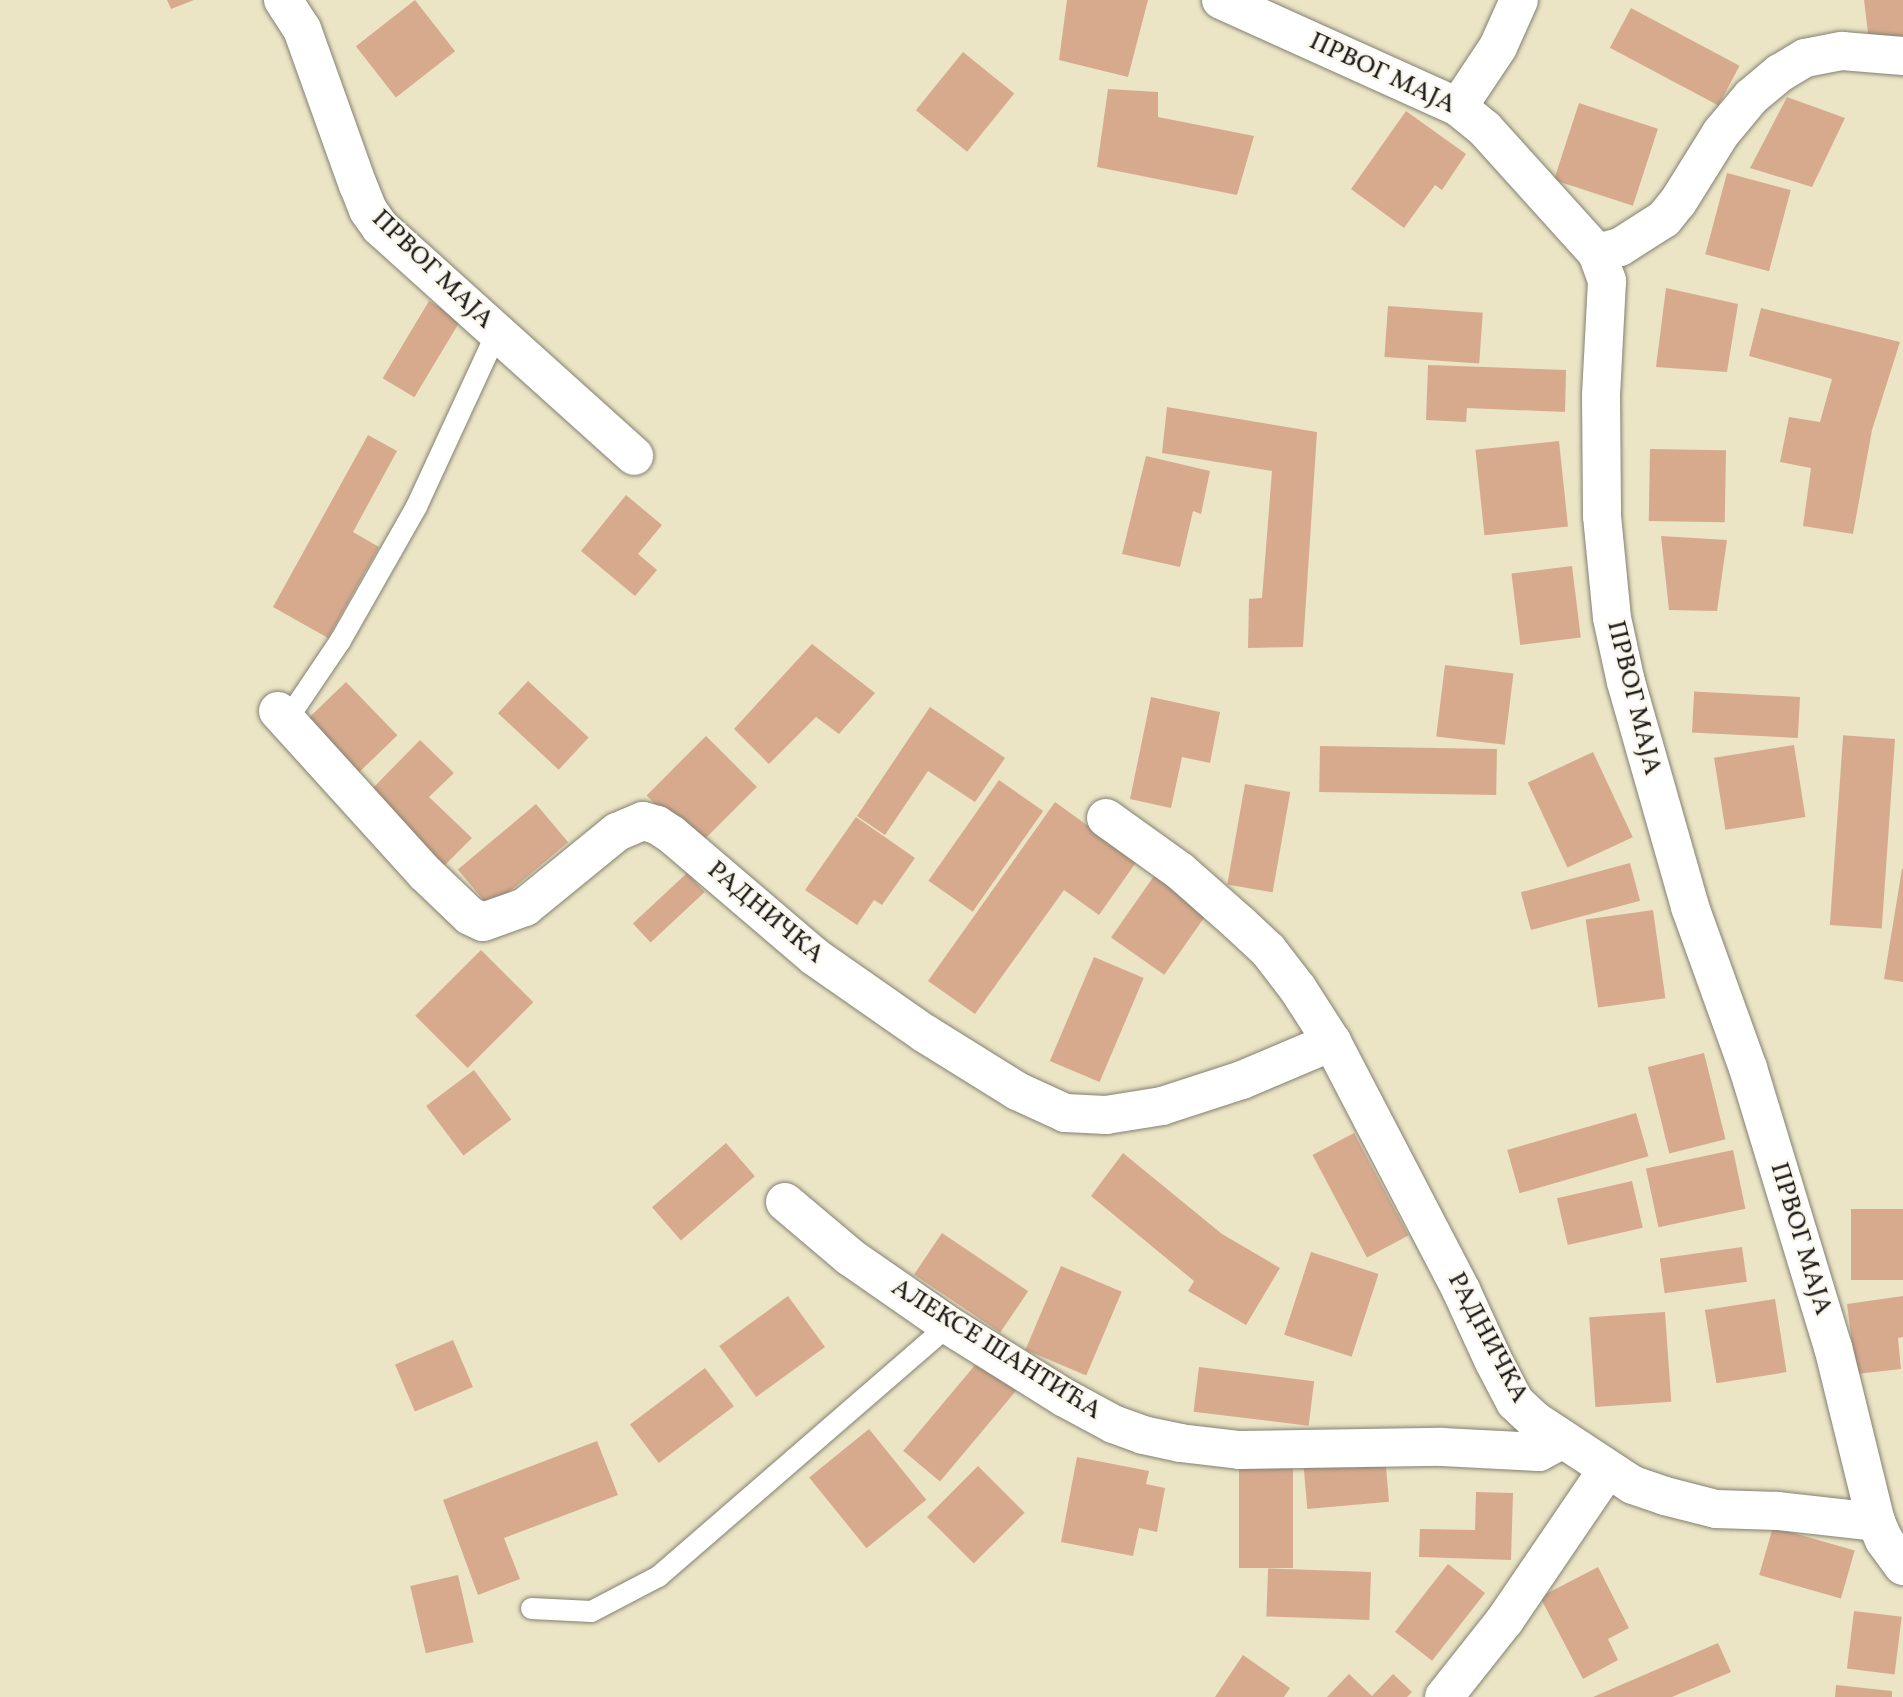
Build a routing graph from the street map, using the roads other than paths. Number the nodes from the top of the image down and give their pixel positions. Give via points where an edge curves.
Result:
1 (282, 0) edge
2 (1221, 0) edge
3 (1519, 0) edge
4 (1903, 56) edge
5 (1458, 107) junction
6 (1597, 253) junction
7 (496, 333) junction
8 (634, 456) dead end
9 (282, 716) joint
10 (1105, 818) dead end
11 (1332, 1042) junction
12 (785, 1202) dead end
13 (948, 1325) junction
14 (1563, 1439) junction
15 (1607, 1470) junction
16 (1876, 1522) junction
17 (1903, 1566) edge
18 (531, 1608) dead end
19 (1444, 1697) edge

1 - 7 street, ПРВОГ МАЈА via 302,29 368,210 426,272
2 - 5 street, ПРВОГ МАЈА
3 - 5 street via 1498,47
4 - 6 street via 1842,51 1805,58 1780,74 1751,97 1721,133 1664,219 1620,247
5 - 6 street, ПРВОГ МАЈА via 1485,129
6 - 16 street, ПРВОГ МАЈА via 1607,281 1601,396 1602,516 1615,631 1646,758 1687,895 1748,1068 1833,1347
7 - 8 street, ПРВОГ МАЈА
7 - 9 lane via 416,506 340,640
9 - 11 street, РАДНИЧКА via 470,916 483,922 524,907 617,832 643,821 657,825 815,957 880,1003 1017,1091 1065,1113 1106,1115 1162,1105 1242,1080
10 - 11 street, РАДНИЧКА via 1180,871 1268,950
11 - 14 street, РАДНИЧКА via 1516,1402
12 - 13 street, АЛЕКСЕ ШАНТИЋА via 850,1257
13 - 14 street, АЛЕКСЕ ШАНТИЋА via 1114,1424 1180,1443 1240,1450 1441,1447 1539,1452
13 - 18 lane via 658,1576 591,1611
14 - 15 street, РАДНИЧКА
15 - 16 street, РАДНИЧКА via 1633,1485 1716,1509
15 - 19 street via 1505,1620
16 - 17 street, ПРВОГ МАЈА

